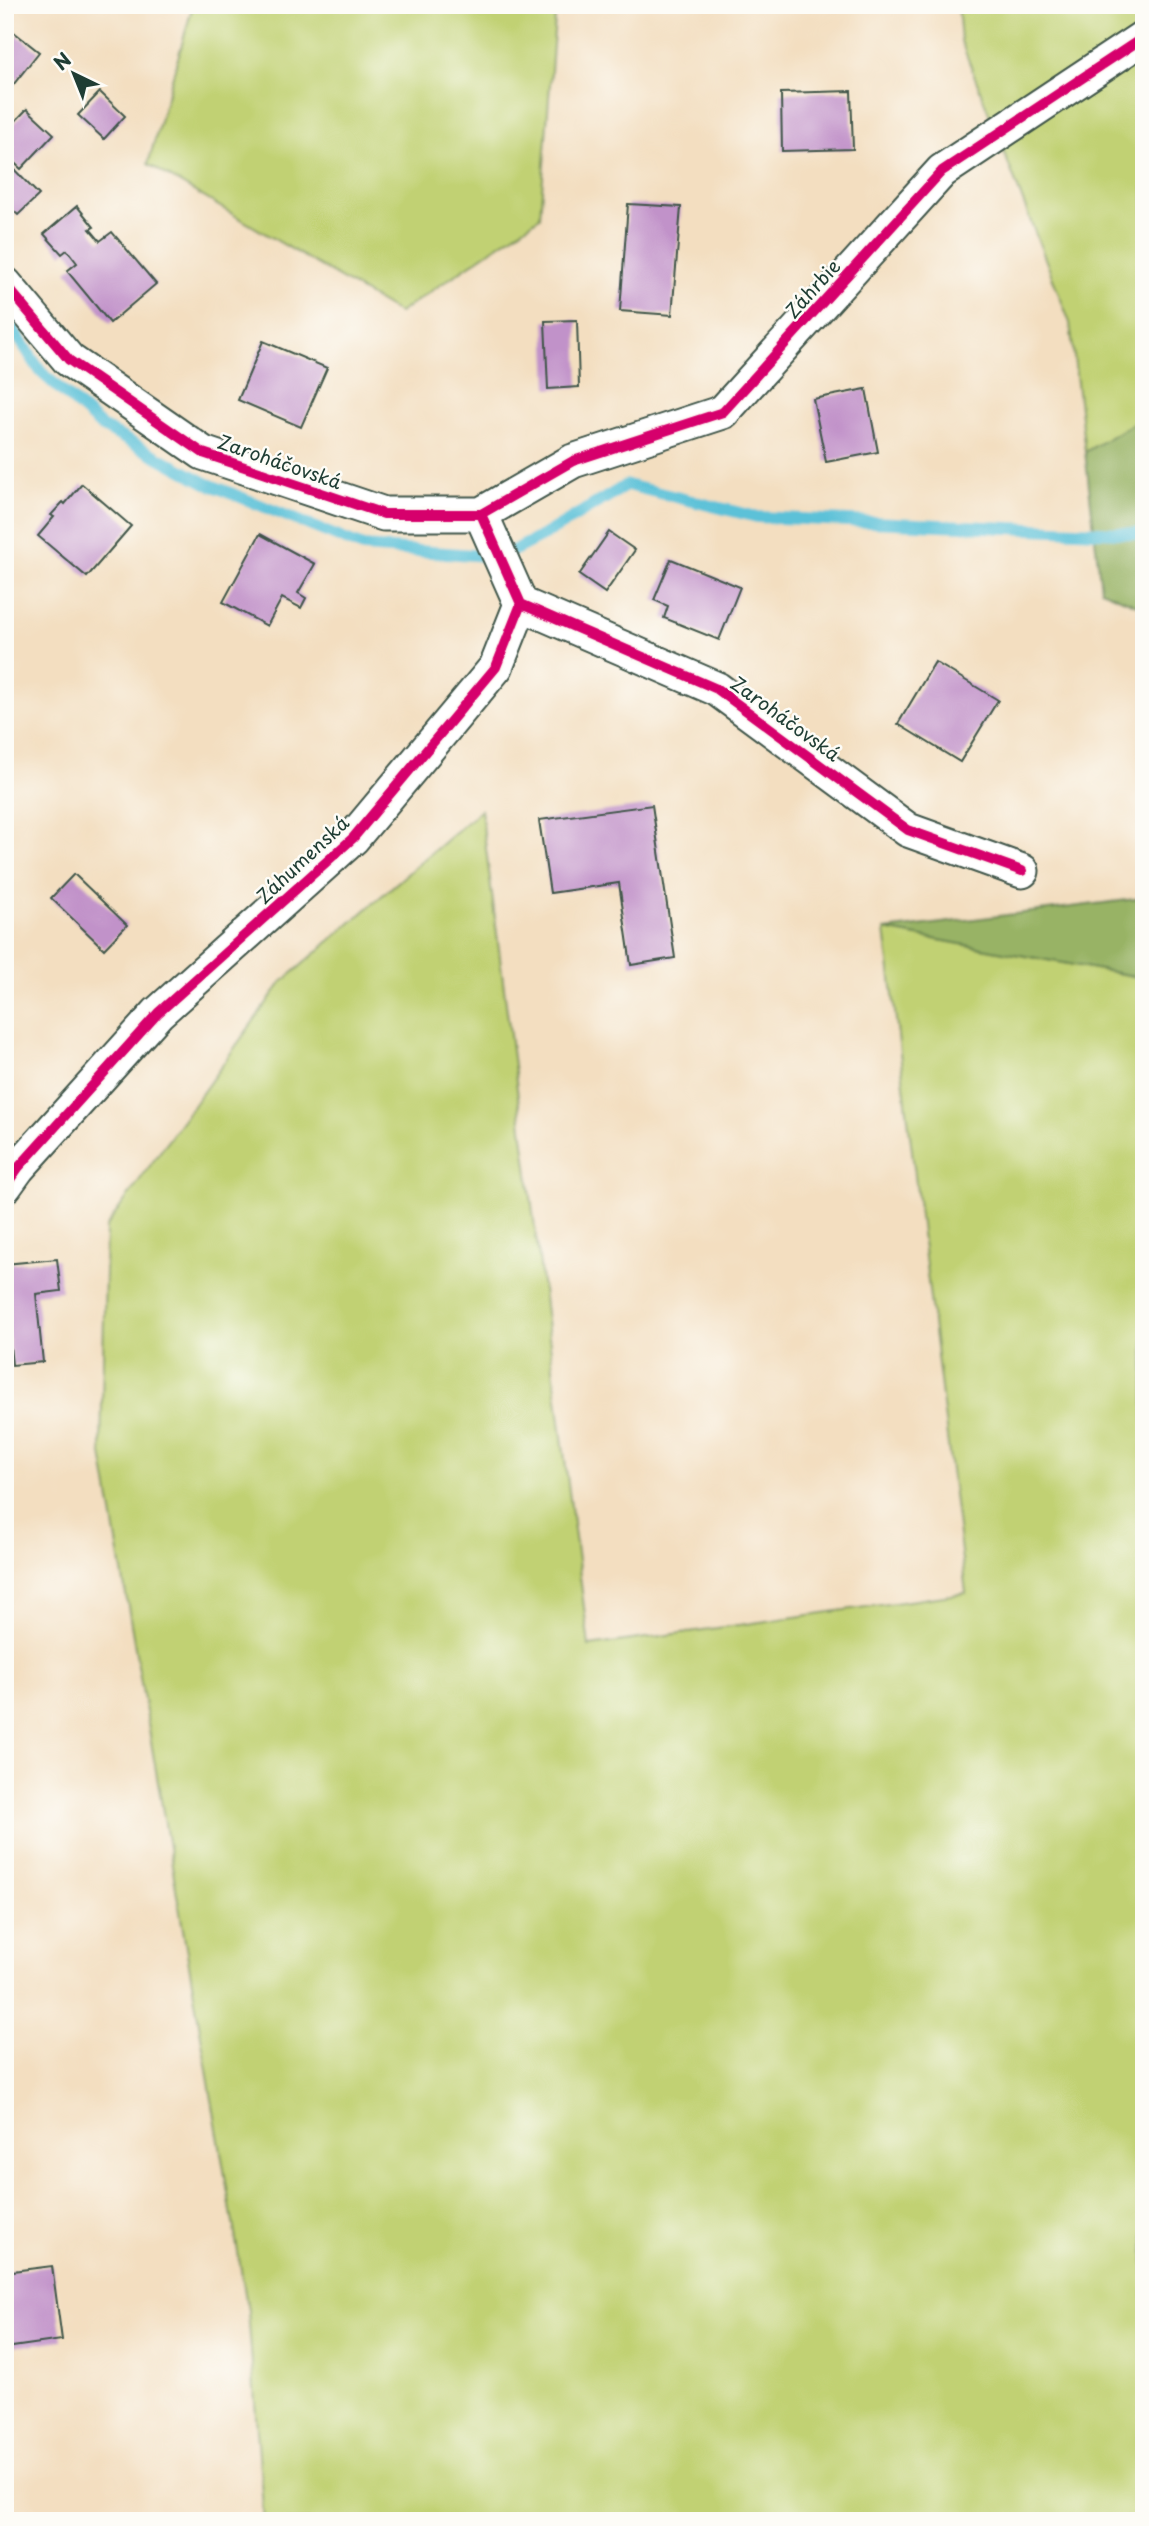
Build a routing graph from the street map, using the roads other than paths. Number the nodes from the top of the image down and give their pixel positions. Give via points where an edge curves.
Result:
1 (1144, 37) edge
2 (5, 284) edge
3 (481, 514) junction
4 (521, 604) junction
5 (1022, 871) dead end
6 (5, 1186) edge

1 - 3 street, Záhrbie via 942,171 723,412 573,461
2 - 3 street, Zaroháčovská via 69,360 203,453 384,514
3 - 4 street
4 - 5 street, Zaroháčovská via 717,689 908,830
4 - 6 street, Záhumenská via 496,667 353,838 158,1013

